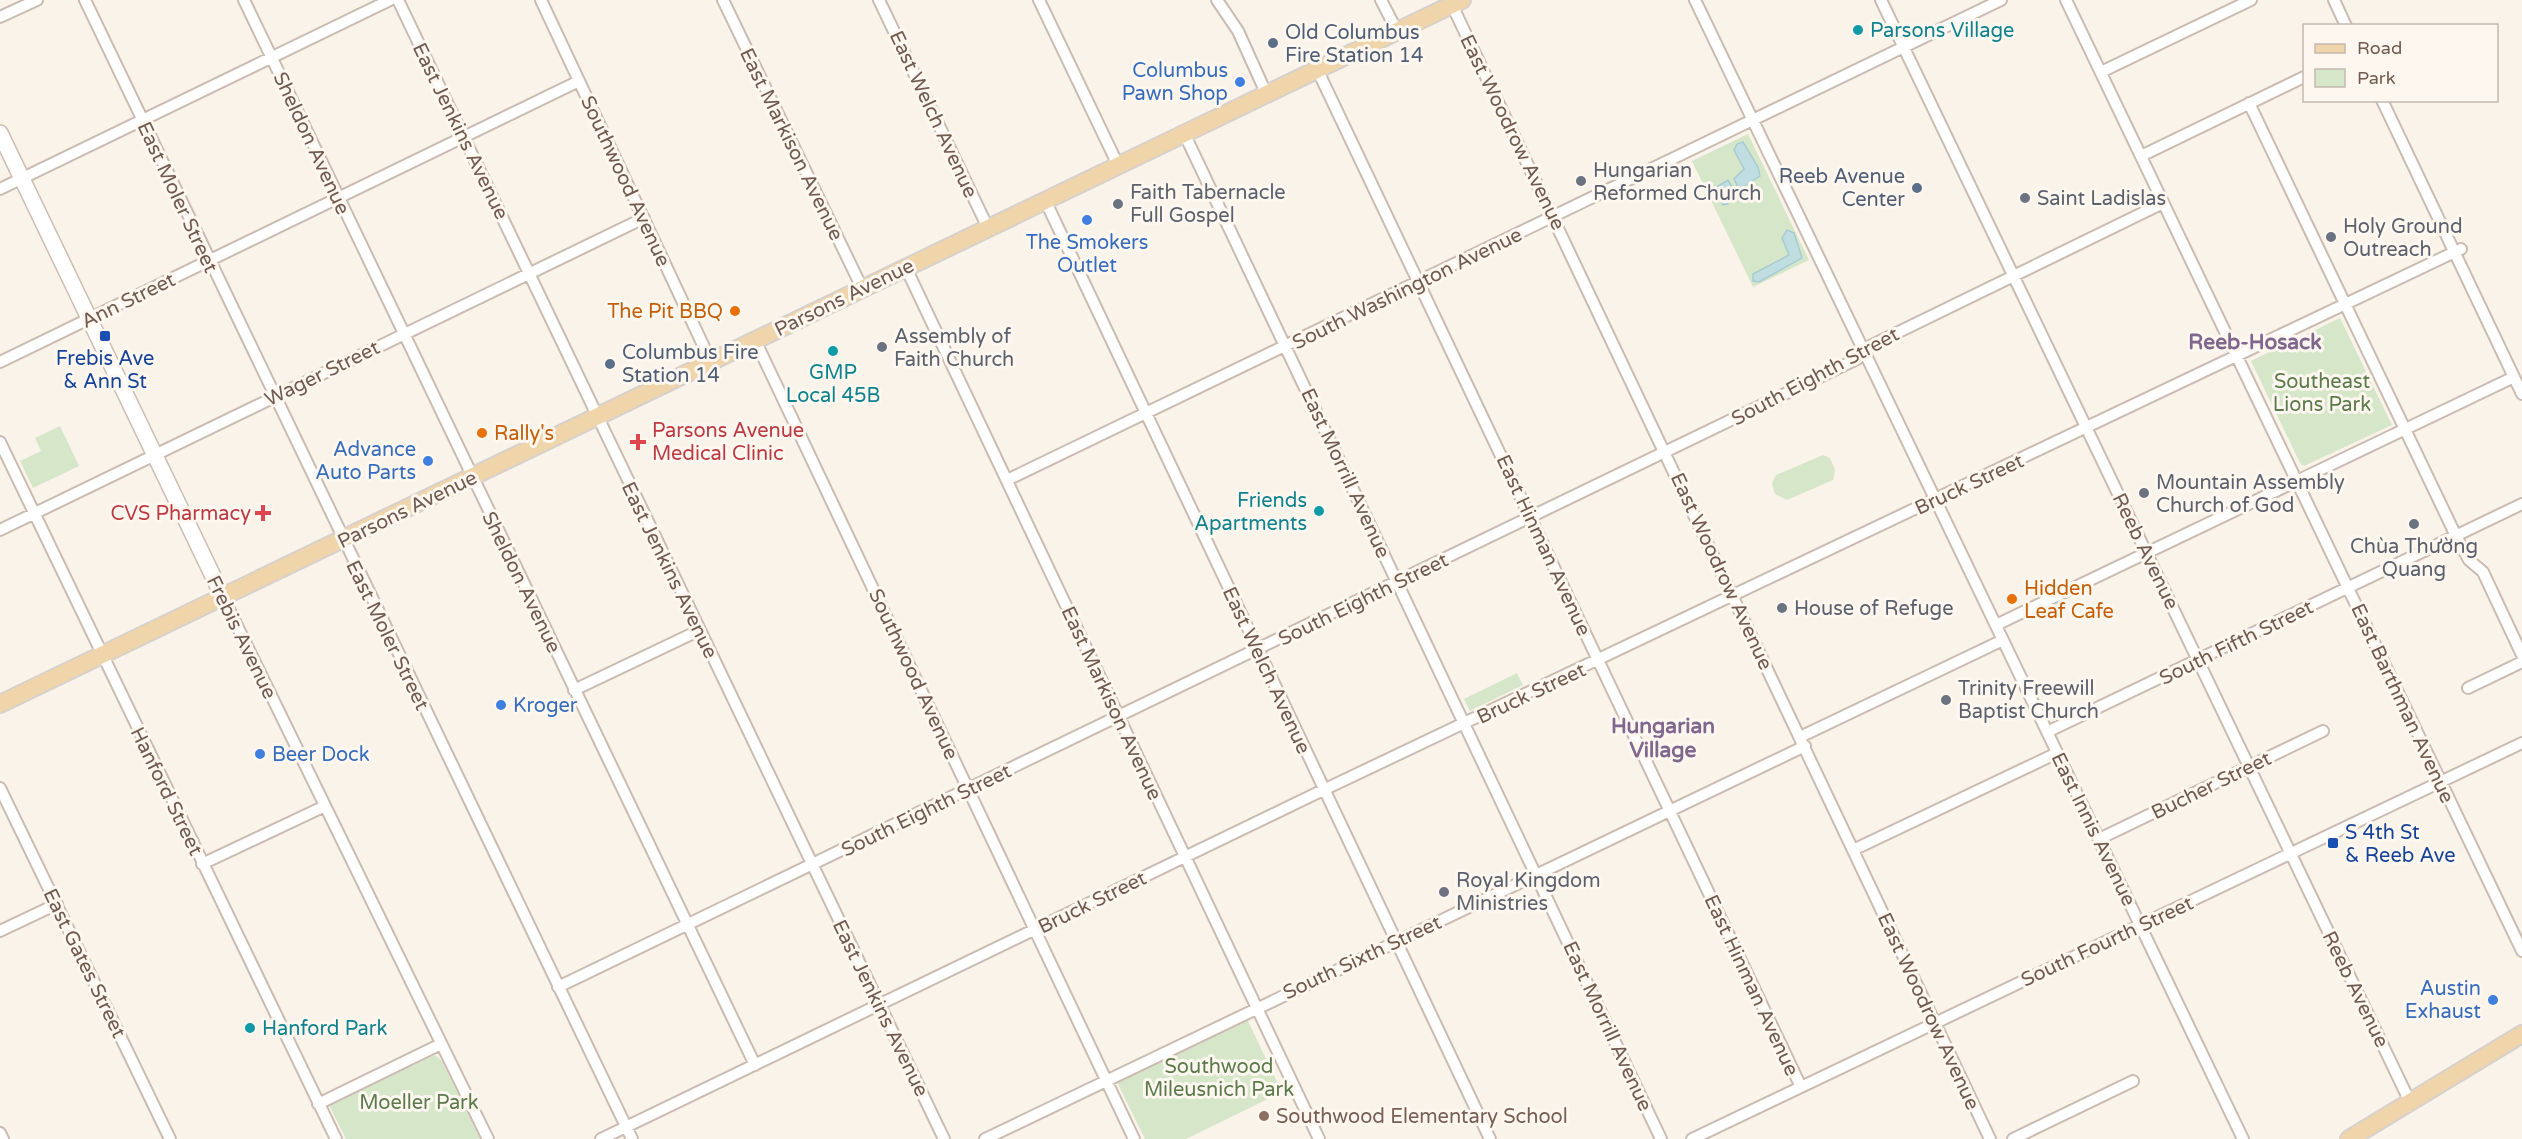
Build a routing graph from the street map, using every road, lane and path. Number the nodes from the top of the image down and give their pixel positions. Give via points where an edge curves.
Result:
1 (37, 0) edge
2 (85, 0) edge
3 (244, 0) edge
4 (390, 0) edge
5 (398, 0) edge
6 (541, 0) edge
7 (723, 0) edge
8 (879, 0) edge
9 (1039, 0) edge
10 (1218, 0) edge
11 (1381, 0) edge
12 (1695, 0) edge
13 (1881, 0) edge
14 (2001, 0) edge
15 (2066, 0) edge
16 (2251, 0) edge
17 (2334, 0) edge
18 (1457, 2) edge
19 (0, 17) edge
20 (2345, 24) edge
21 (1396, 31) junction
22 (1904, 47) junction
23 (271, 57) junction
24 (1317, 69) junction
25 (2101, 72) junction
26 (2303, 77) edge
27 (579, 81) junction
28 (1266, 93) junction
29 (2383, 102) edge
30 (2249, 104) junction
31 (142, 120) junction
32 (1753, 120) junction
33 (0, 133) edge
34 (1184, 134) junction
35 (464, 136) junction
36 (2141, 156) junction
37 (1118, 165) junction
38 (22, 178) junction
39 (0, 189) edge
40 (338, 197) junction
41 (1045, 200) junction
42 (2163, 203) junction
43 (1554, 217) junction
44 (644, 218) junction
45 (988, 228) junction
46 (2458, 250) junction
47 (209, 261) junction
48 (906, 268) junction
49 (529, 273) junction
50 (2014, 276) junction
51 (1419, 282) junction
52 (862, 288) junction
53 (2345, 304) junction
54 (89, 319) junction
55 (404, 334) junction
56 (755, 340) junction
57 (1285, 346) junction
58 (1865, 352) junction
59 (2237, 356) junction
60 (0, 362) edge
61 (711, 362) junction
62 (2514, 377) junction
63 (2522, 394) edge
64 (273, 396) junction
65 (1146, 414) junction
66 (597, 417) junction
67 (2087, 428) junction
68 (2405, 429) junction
69 (0, 442) edge
70 (1666, 452) junction
71 (154, 456) junction
72 (1005, 476) junction
73 (471, 477) junction
74 (2297, 481) junction
75 (1936, 500) junction
76 (2522, 504) edge
77 (34, 515) junction
78 (1532, 518) junction
79 (0, 531) edge
80 (2456, 536) junction
81 (342, 540) junction
82 (2146, 552) junction
83 (1398, 583) junction
84 (2348, 588) junction
85 (1734, 596) junction
86 (223, 597) junction
87 (1996, 625) junction
88 (700, 630) junction
89 (2003, 640) junction
90 (1258, 650) junction
91 (2522, 655) edge
92 (101, 656) junction
93 (2198, 660) junction
94 (1599, 661) junction
95 (2522, 662) edge
96 (2468, 688) dead end
97 (574, 690) junction
98 (0, 704) edge
99 (1119, 717) junction
100 (1465, 724) junction
101 (2323, 731) dead end
102 (2047, 732) junction
103 (1802, 742) junction
104 (2522, 743) edge
105 (2057, 753) junction
106 (2249, 767) junction
107 (2441, 782) junction
108 (0, 788) edge
109 (968, 789) junction
110 (1325, 790) junction
111 (325, 806) junction
112 (1670, 810) junction
113 (2097, 836) junction
114 (1853, 850) junction
115 (2291, 854) junction
116 (1185, 857) junction
117 (202, 864) junction
118 (813, 865) junction
119 (1536, 874) junction
120 (57, 904) junction
121 (687, 925) junction
122 (2141, 926) junction
123 (1034, 929) junction
124 (0, 931) edge
125 (1396, 941) junction
126 (2522, 951) edge
127 (558, 987) junction
128 (879, 1005) junction
129 (1256, 1007) junction
130 (1935, 1023) junction
131 (2522, 1034) edge
132 (441, 1044) junction
133 (754, 1065) junction
134 (1106, 1080) junction
135 (2133, 1081) dead end
136 (1801, 1087) junction
137 (2410, 1102) junction
138 (318, 1104) junction
139 (626, 1127) junction
140 (0, 1133) edge
141 (3, 1139) edge
142 (170, 1139) edge
143 (336, 1139) edge
144 (488, 1139) edge
145 (601, 1139) edge
146 (632, 1139) edge
147 (944, 1139) edge
148 (984, 1139) edge
149 (1134, 1139) edge
150 (1319, 1139) edge
151 (1490, 1139) edge
152 (1661, 1139) edge
153 (1692, 1139) edge
154 (1990, 1139) edge
155 (2013, 1139) edge
156 (2243, 1139) edge
157 (2349, 1139) edge

1 - 19 street
2 - 31 street, East Moler Street
3 - 23 street, Sheldon Avenue
4 - 23 street
5 - 35 street, East Jenkins Avenue
6 - 27 street, Southwood Avenue
7 - 52 street, East Markison Avenue
8 - 45 street, East Welch Avenue
9 - 37 street
10 - 28 street via 1238,32
11 - 21 street
12 - 32 street, East Innis Avenue
13 - 22 street, Reeb Avenue
14 - 22 street, South Washington Avenue
15 - 25 street, East Barthman Avenue
16 - 25 street
17 - 20 street
18 - 21 main road, Parsons Avenue
18 - 43 street, East Woodrow Avenue
21 - 24 main road, Parsons Avenue
22 - 32 street, South Washington Avenue
22 - 50 street, Reeb Avenue
23 - 31 street
23 - 40 street, Sheldon Avenue
24 - 28 main road, Parsons Avenue
24 - 51 street, East Hinman Avenue
25 - 36 street, East Barthman Avenue
26 - 30 street
27 - 35 street, Ann Street
27 - 44 street, Southwood Avenue
28 - 34 main road, Parsons Avenue
29 - 46 street
30 - 36 street
30 - 53 street
31 - 38 street
31 - 47 street, East Moler Street
32 - 43 street, South Washington Avenue
32 - 58 street, East Innis Avenue
33 - 38 main road, Frebis Avenue
34 - 37 main road, Parsons Avenue
34 - 57 street, East Morrill Avenue
35 - 40 street, Ann Street
35 - 49 street, East Jenkins Avenue
36 - 42 street, East Barthman Avenue
37 - 41 main road, Parsons Avenue
38 - 39 street
38 - 54 main road, Frebis Avenue
40 - 47 street, Ann Street
40 - 55 street, Sheldon Avenue
41 - 45 main road, Parsons Avenue
41 - 65 street, East Welch Avenue
42 - 50 street, South Eighth Street
42 - 59 street, East Barthman Avenue
43 - 51 street, South Washington Avenue
43 - 70 street, East Woodrow Avenue
44 - 49 street, Wager Street
44 - 61 street, Southwood Avenue
45 - 48 main road, Parsons Avenue
46 - 53 street, Bruck Street
46 - 62 street
47 - 54 street, Ann Street
47 - 64 street, East Moler Street
48 - 52 main road, Parsons Avenue
48 - 72 street, East Markison Avenue
49 - 55 street, Wager Street
49 - 66 street, East Jenkins Avenue
50 - 58 street, South Eighth Street via 1872,345
50 - 67 street, Reeb Avenue
51 - 57 street, South Washington Avenue
51 - 78 street, East Hinman Avenue
52 - 56 main road, Parsons Avenue
53 - 59 street, Bruck Street
53 - 68 street
54 - 60 street, Ann Street
54 - 71 main road, Frebis Avenue
55 - 64 street, Wager Street
55 - 73 street, Sheldon Avenue
56 - 61 main road, Parsons Avenue
56 - 109 street, Southwood Avenue
57 - 65 street, South Washington Avenue
57 - 83 street, East Morrill Avenue
58 - 70 street, South Eighth Street
58 - 75 street, East Innis Avenue
59 - 67 street, Bruck Street
59 - 74 street, East Barthman Avenue
61 - 66 main road, Parsons Avenue
62 - 63 street
62 - 68 street
64 - 71 street, Wager Street
64 - 81 street, East Moler Street
65 - 72 street, South Washington Avenue
65 - 90 street, East Welch Avenue
66 - 73 main road, Parsons Avenue
66 - 88 street, East Jenkins Avenue
67 - 75 street, Bruck Street
67 - 82 street, Reeb Avenue
68 - 74 street
68 - 80 street
69 - 77 street, Hanford Street
70 - 78 street, South Eighth Street
70 - 85 street, East Woodrow Avenue
71 - 77 street, Wager Street
71 - 86 main road, Frebis Avenue
72 - 99 street, East Markison Avenue
73 - 81 main road, Parsons Avenue
73 - 97 street, Sheldon Avenue
74 - 82 street
74 - 84 street, East Barthman Avenue
75 - 85 street, Bruck Street
75 - 87 street, East Innis Avenue
76 - 80 street, South Fifth Street
77 - 79 street, Wager Street
77 - 92 street, Hanford Street
78 - 83 street, South Eighth Street
78 - 94 street, East Hinman Avenue
80 - 84 street, South Fifth Street
80 - 91 street via 2469,560 2483,572
81 - 86 main road, Parsons Avenue
81 - 127 street, East Moler Street
82 - 87 street
82 - 93 street, Reeb Avenue
83 - 90 street, South Eighth Street
83 - 100 street, East Morrill Avenue
84 - 93 street, South Fifth Street
84 - 107 street, East Barthman Avenue
85 - 94 street, Bruck Street
85 - 103 street, East Woodrow Avenue
86 - 92 main road, Parsons Avenue
86 - 111 street, Frebis Avenue
87 - 89 street, East Innis Avenue
88 - 97 street
88 - 118 street, East Jenkins Avenue
89 - 102 street, East Innis Avenue
89 - 103 street, South Sixth Street
90 - 99 street, South Eighth Street
90 - 110 street, East Welch Avenue
92 - 98 main road, Parsons Avenue
92 - 117 street, Hanford Street
93 - 102 street, South Fifth Street
93 - 106 street, Reeb Avenue
94 - 100 street, Bruck Street
94 - 112 street, East Hinman Avenue
95 - 96 street
97 - 121 street, Sheldon Avenue
99 - 109 street, South Eighth Street
99 - 116 street, East Markison Avenue
100 - 110 street, Bruck Street
100 - 119 street, East Morrill Avenue
101 - 106 street, Bucher Street
102 - 105 street, East Innis Avenue
103 - 112 street, South Sixth Street
103 - 114 street, East Woodrow Avenue
104 - 107 street, South Fourth Street
105 - 113 street, East Innis Avenue
105 - 114 street
106 - 113 street, Bucher Street
106 - 115 street, Reeb Avenue
107 - 115 street, South Fourth Street
107 - 126 street, East Barthman Avenue
108 - 120 street, East Gates Street
109 - 118 street, South Eighth Street
109 - 123 street, Southwood Avenue
110 - 116 street, Bruck Street
110 - 125 street, East Welch Avenue
111 - 117 street
111 - 132 street, Frebis Avenue
112 - 119 street, South Sixth Street
112 - 136 street, East Hinman Avenue
113 - 122 street, East Innis Avenue
114 - 130 street, East Woodrow Avenue
115 - 122 street, South Fourth Street
115 - 137 street, Reeb Avenue
116 - 123 street, Bruck Street
116 - 129 street, East Markison Avenue
117 - 138 street, Hanford Street
118 - 121 street, South Eighth Street
118 - 128 street, East Jenkins Avenue
119 - 125 street, South Sixth Street
119 - 152 street, East Morrill Avenue
120 - 124 street
120 - 142 street, East Gates Street
121 - 127 street, South Eighth Street
121 - 133 street, Sheldon Avenue
122 - 130 street, South Fourth Street
122 - 156 street, East Innis Avenue
123 - 128 street, Bruck Street
123 - 134 street, Southwood Avenue
125 - 129 street, South Sixth Street
125 - 151 street, East Welch Avenue
127 - 139 street, East Moler Street
128 - 133 street, Bruck Street
128 - 147 street, East Jenkins Avenue
129 - 134 street, South Sixth Street
129 - 150 street, East Markison Avenue
130 - 136 street, South Fourth Street
130 - 154 street, East Woodrow Avenue
131 - 137 main road
132 - 138 street
132 - 144 street, Frebis Avenue
133 - 139 street, Bruck Street
134 - 148 street, South Sixth Street
134 - 149 street, Southwood Avenue
135 - 155 street
136 - 153 street, South Fourth Street
137 - 157 main road
138 - 143 street, Hanford Street
139 - 145 street, Bruck Street
139 - 146 street, East Moler Street
140 - 141 street

